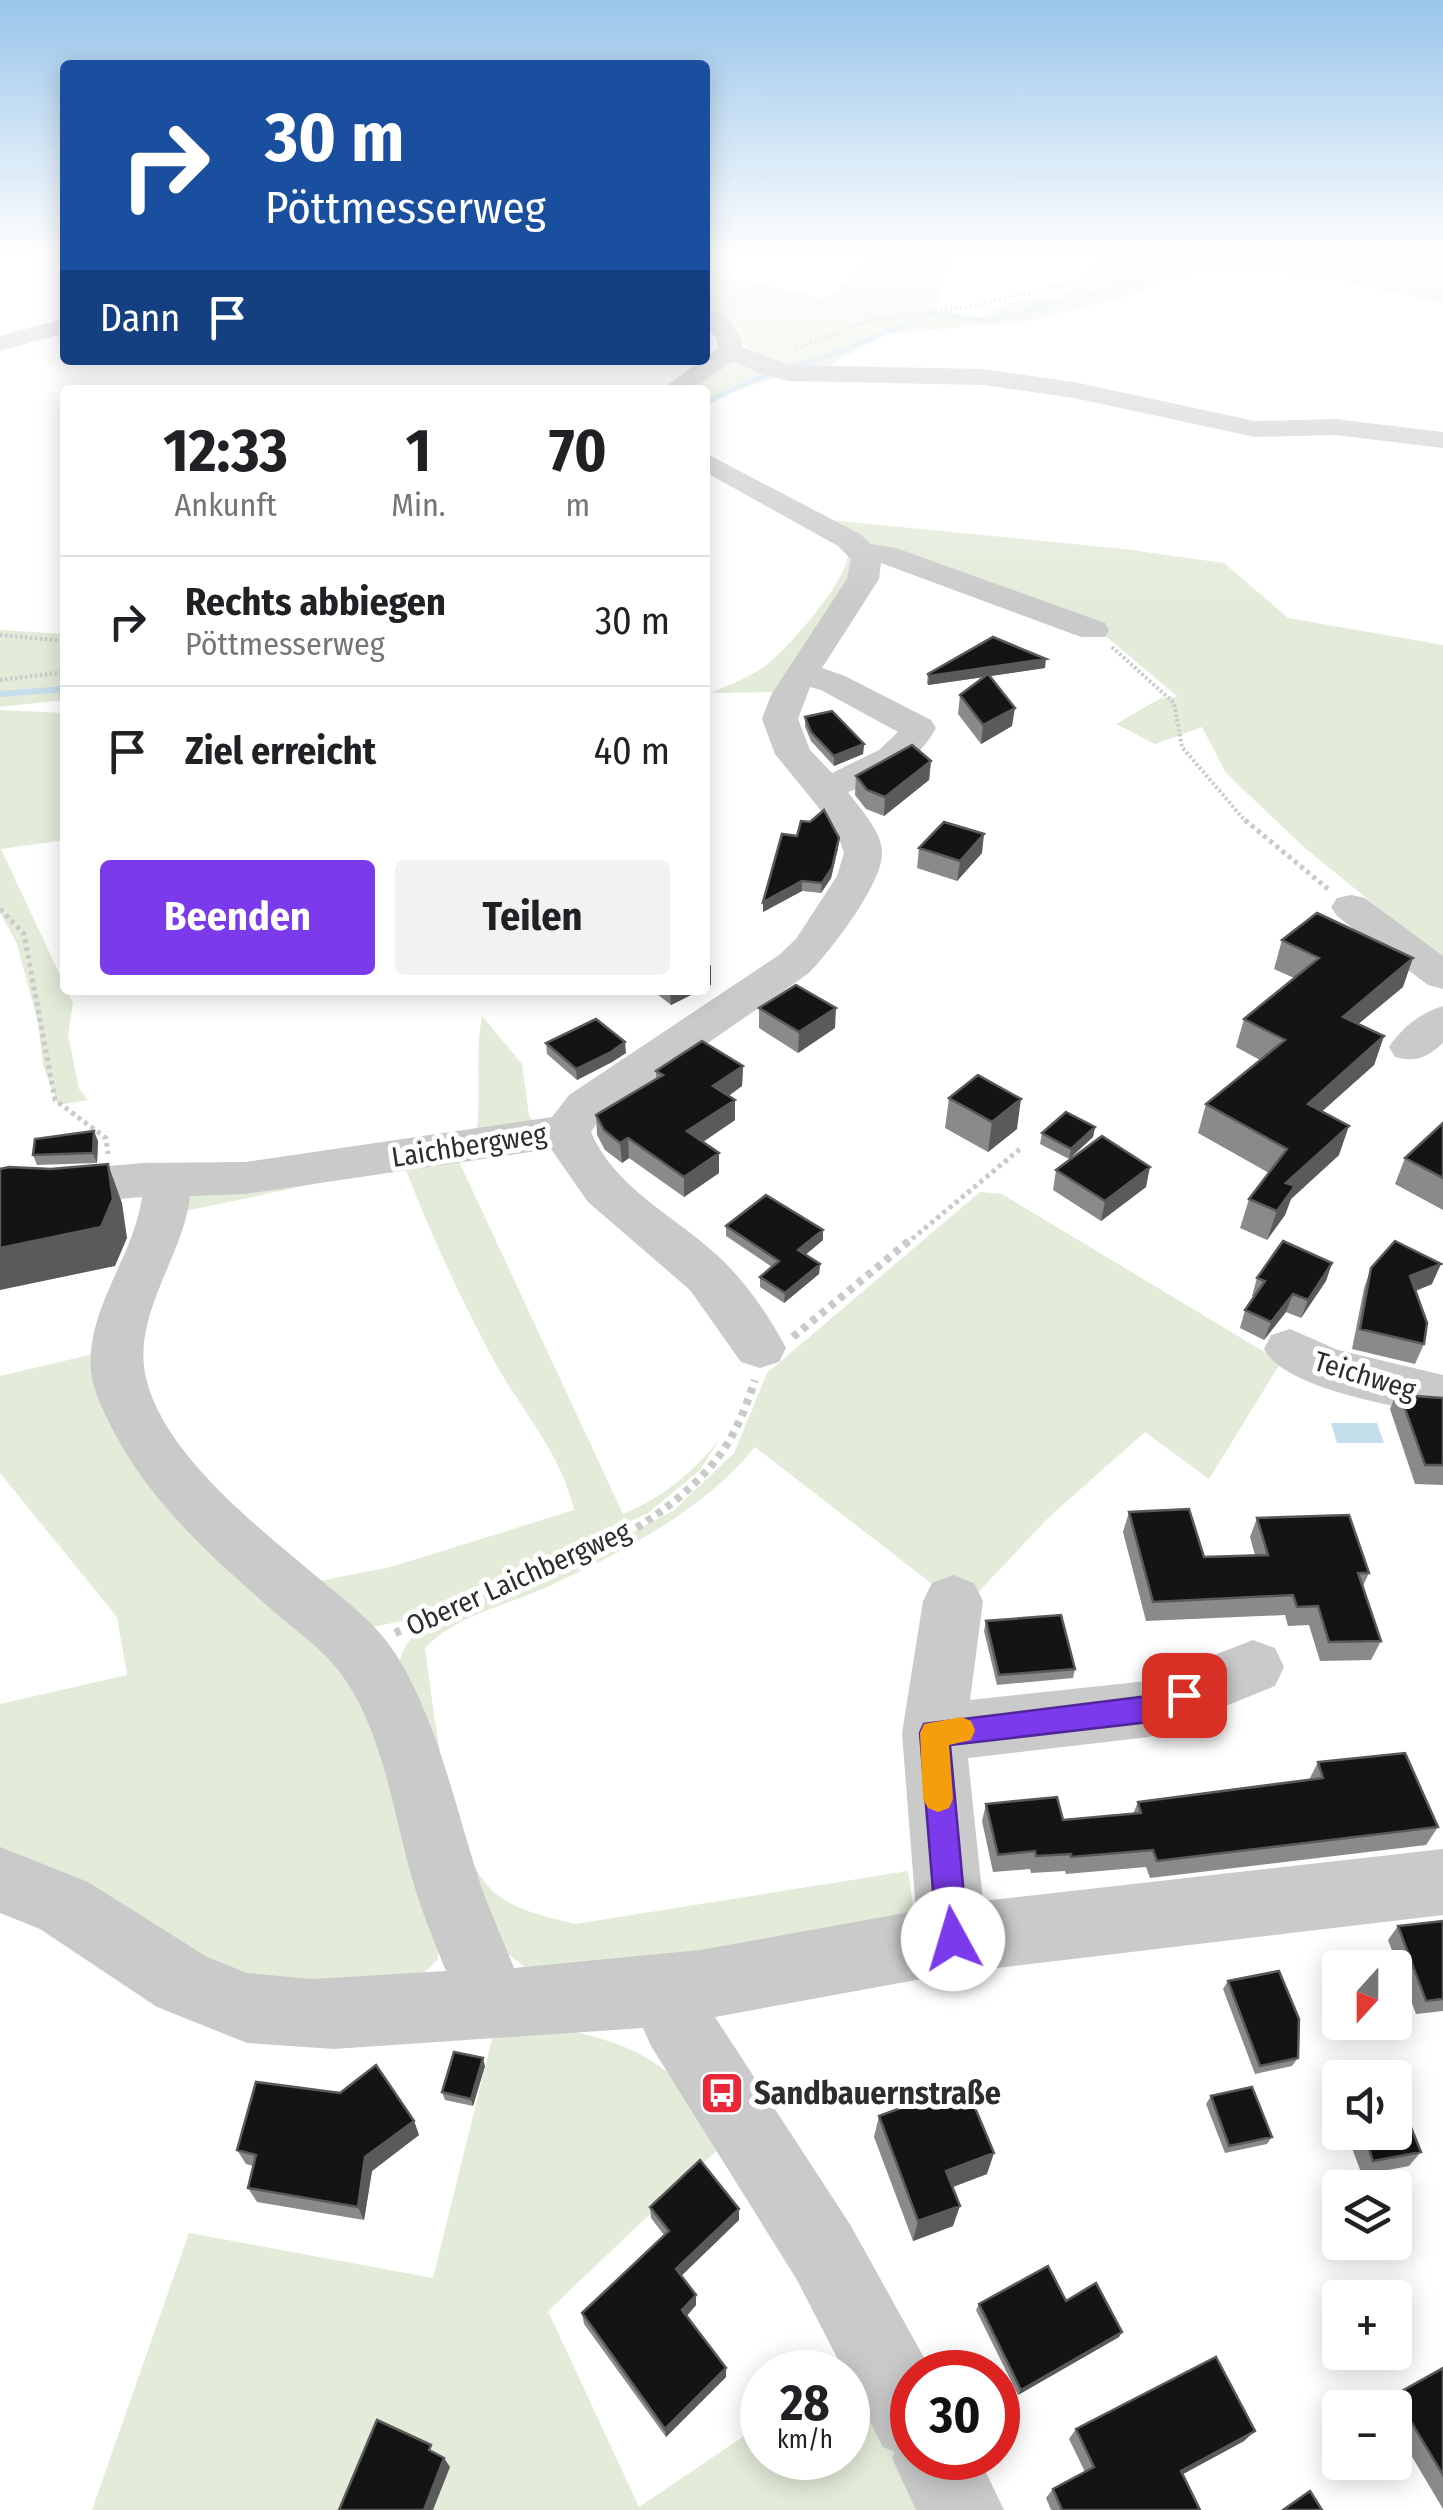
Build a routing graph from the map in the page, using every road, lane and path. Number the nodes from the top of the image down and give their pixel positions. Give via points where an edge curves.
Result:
1 (820, 371) edge
2 (1443, 440) edge
3 (710, 464) edge
4 (864, 553) junction
5 (1092, 630) joint
6 (0, 634) edge
7 (60, 641) edge
8 (60, 673) edge
9 (802, 673) junction
10 (0, 680) edge
11 (826, 787) junction
12 (1352, 907) joint
13 (0, 909) edge
14 (1443, 976) edge
15 (567, 1130) junction
16 (1020, 1149) dead end
17 (168, 1179) junction
18 (112, 1182) junction
19 (0, 1184) edge
20 (760, 1348) junction
21 (1290, 1349) dead end
22 (1443, 1396) edge
23 (953, 1601) dead end
24 (358, 1650) junction
25 (1254, 1667) dead end
26 (934, 1733) junction
27 (0, 1880) edge
28 (1443, 1882) edge
29 (953, 1939) junction
30 (667, 1990) junction
31 (494, 2004) junction
32 (890, 2377) edge
33 (946, 2480) edge
34 (962, 2510) edge

1 - 2 street via 1013,380 1241,427 1362,428
3 - 4 street
4 - 5 street via 885,554
4 - 9 street, Laichbergweg via 863,579
5 - 12 path via 1174,703 1182,747 1255,832
6 - 7 path
8 - 10 path
9 - 11 street, Laichbergweg via 782,706 781,730 793,754
9 - 11 street via 833,683 902,731 864,776
11 - 15 street, Laichbergweg via 855,828 862,863 811,948 585,1106
12 - 14 street
13 - 18 path via 24,934 55,1100 106,1138
15 - 17 street, Laichbergweg via 245,1178
15 - 20 street via 603,1187 700,1268
16 - 20 path via 790,1340
17 - 18 street, Laichbergweg
17 - 24 street via 153,1254 122,1320 117,1372 128,1410 155,1454 232,1538
18 - 19 street, Laichbergweg
20 - 24 path, Oberer Laichbergweg via 743,1414 721,1454 689,1488 654,1514 514,1585
21 - 22 street, Teichweg via 1325,1367
23 - 26 street
24 - 31 street via 391,1705
25 - 26 street via 1149,1709
26 - 29 street
27 - 31 street via 56,1901 135,1955 247,2008 310,2014
28 - 29 street
29 - 30 street
30 - 31 street
30 - 32 street via 676,2021 824,2254
33 - 34 street

